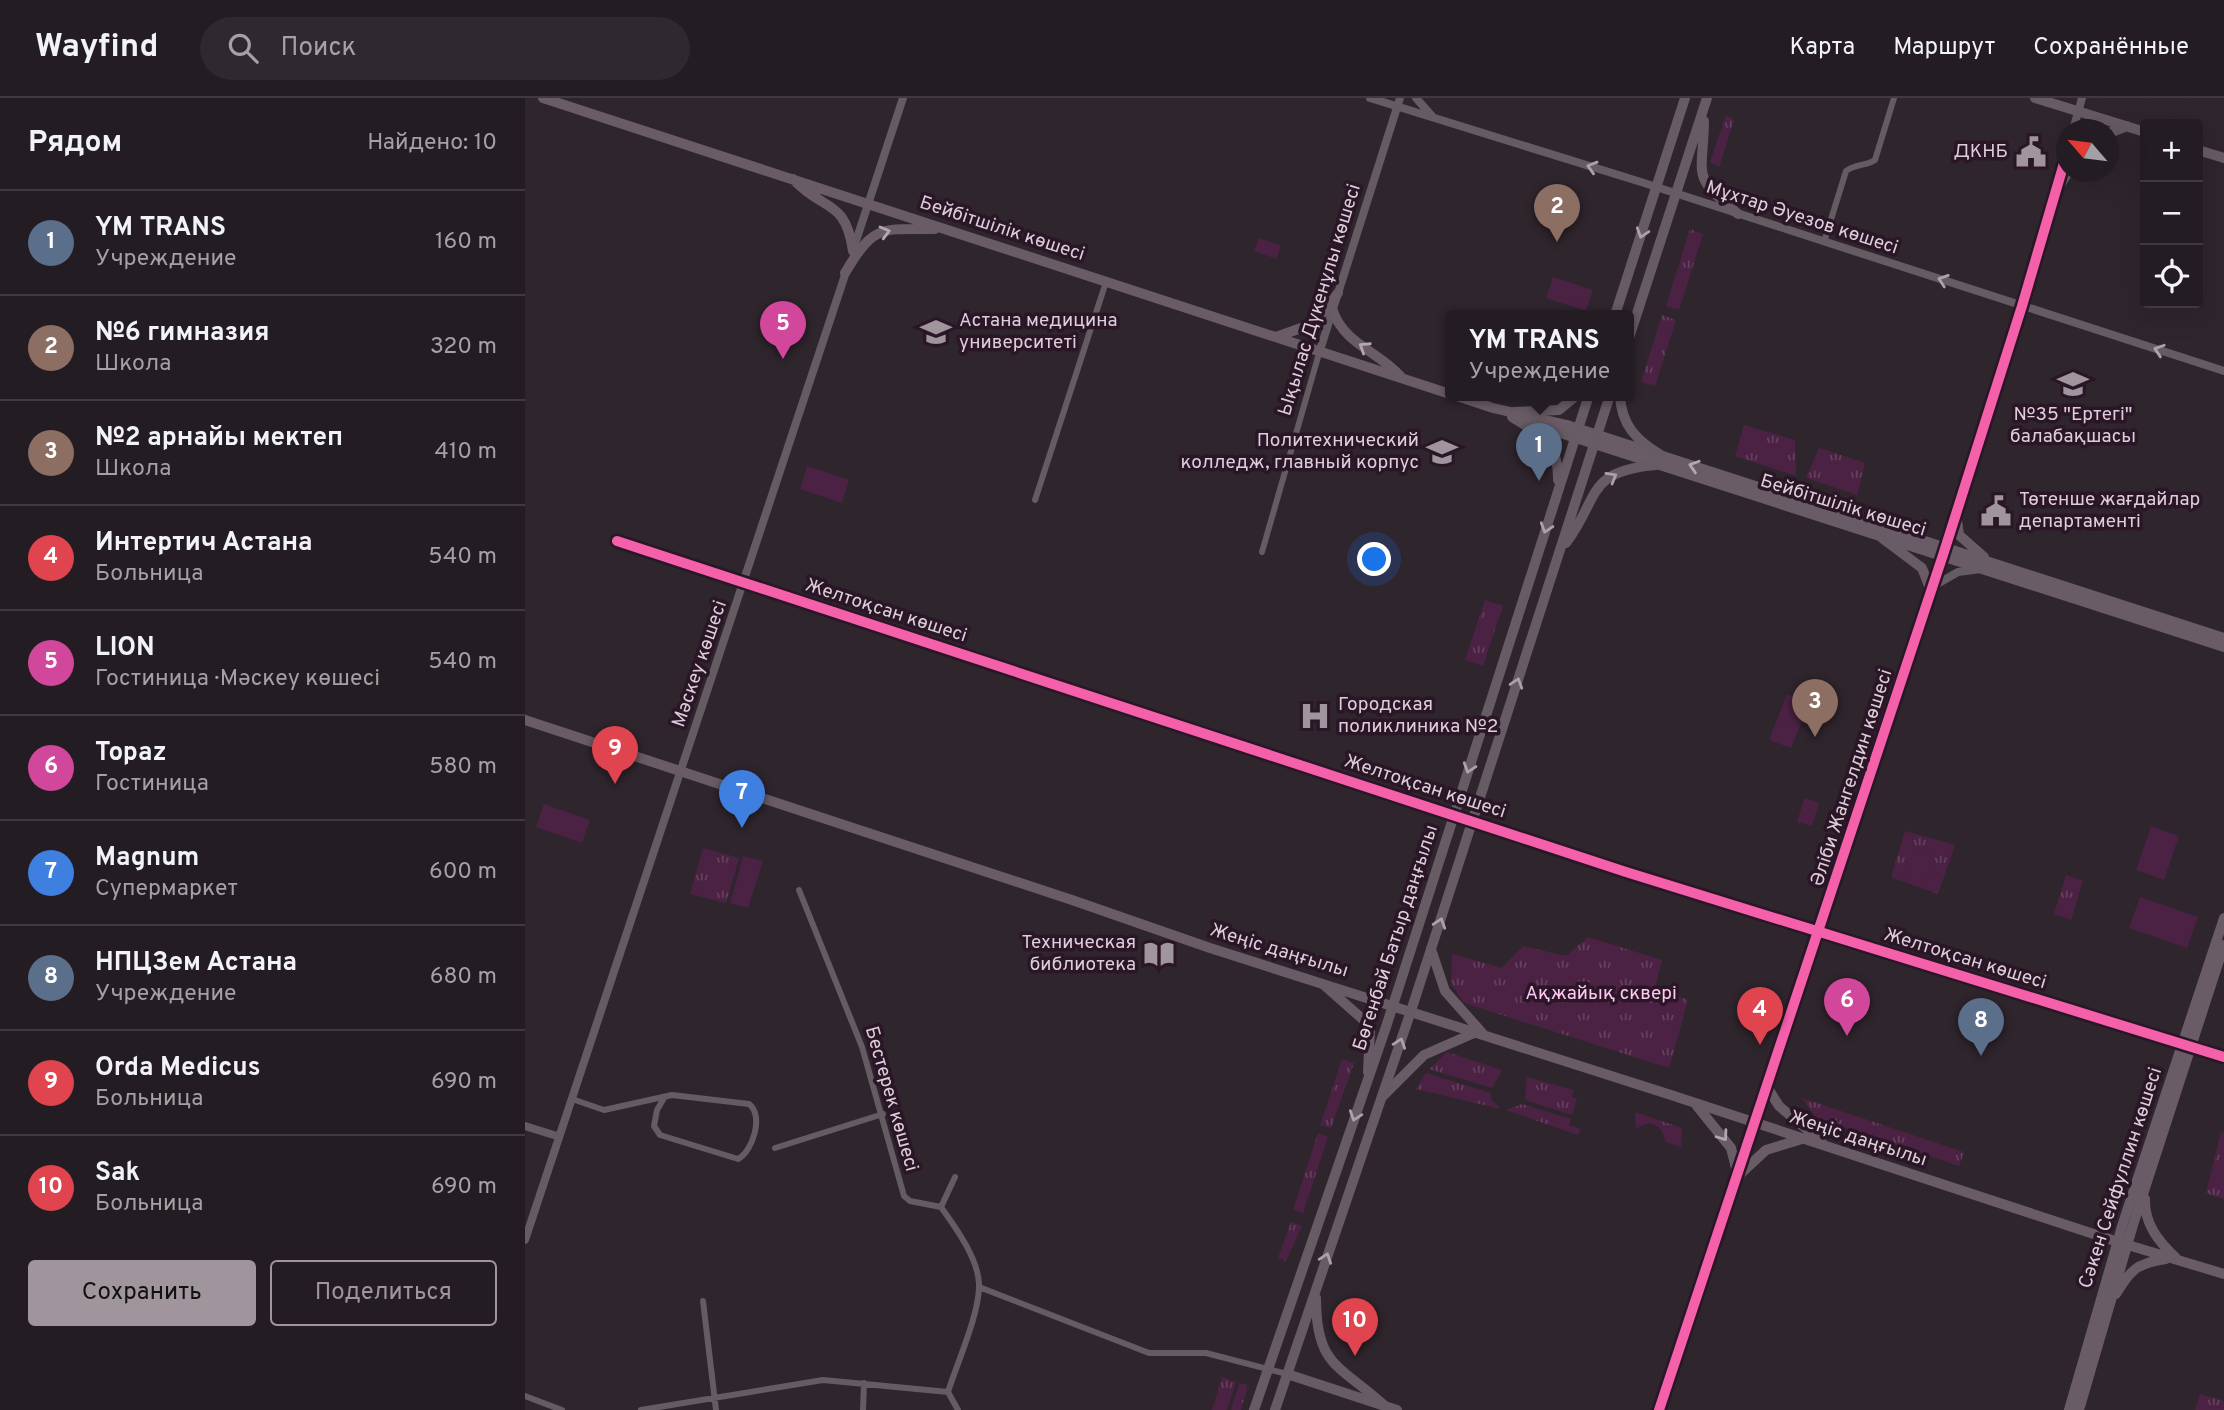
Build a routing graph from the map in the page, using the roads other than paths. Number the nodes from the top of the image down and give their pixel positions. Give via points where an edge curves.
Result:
1 (543, 98) edge
2 (903, 98) edge
3 (1370, 98) edge
4 (1416, 98) edge
5 (1685, 98) edge
6 (1894, 98) edge
7 (2035, 98) edge
8 (2082, 98) edge
9 (1399, 102) edge
10 (1706, 103) edge
11 (2078, 111) junction
12 (1434, 118) junction
13 (2076, 119) edge
14 (2127, 126) junction
15 (2119, 129) edge
16 (2140, 130) edge
17 (2203, 152) edge
18 (2224, 158) edge
19 (793, 178) junction
20 (2058, 182) edge
21 (2062, 182) edge
22 (1657, 187) junction
23 (1676, 193) junction
24 (2055, 193) junction
25 (868, 203) junction
26 (1738, 214) junction
27 (944, 229) junction
28 (1825, 242) junction
29 (853, 251) junction
30 (845, 274) junction
31 (1107, 282) junction
32 (1338, 293) junction
33 (2022, 306) junction
34 (1617, 310) edge
35 (1332, 311) junction
36 (1634, 322) edge
37 (1276, 337) junction
38 (1320, 351) junction
39 (2224, 371) edge
40 (1401, 378) junction
41 (1445, 393) edge
42 (1471, 401) edge
43 (1570, 401) edge
44 (1588, 401) edge
45 (1608, 401) edge
46 (1621, 401) edge
47 (1513, 415) junction
48 (1576, 434) junction
49 (1596, 440) junction
50 (1659, 460) junction
51 (1557, 492) junction
52 (1035, 500) dead end
53 (1955, 514) junction
54 (1879, 535) junction
55 (617, 541) dead end
56 (1560, 551) junction
57 (1944, 551) junction
58 (1262, 552) dead end
59 (2004, 567) junction
60 (1983, 568) junction
61 (745, 583) junction
62 (1931, 589) junction
63 (2224, 638) edge
64 (2224, 647) edge
65 (525, 720) edge
66 (680, 771) junction
67 (1454, 816) junction
68 (1473, 821) junction
69 (799, 890) dead end
70 (2224, 918) edge
71 (1820, 932) junction
72 (2224, 946) edge
73 (1431, 949) junction
74 (1321, 983) junction
75 (1393, 1005) junction
76 (1411, 1011) junction
77 (1474, 1033) junction
78 (1485, 1035) junction
79 (2187, 1046) junction
80 (2224, 1058) edge
81 (1367, 1082) junction
82 (1767, 1087) junction
83 (1382, 1097) junction
84 (664, 1098) junction
85 (572, 1099) junction
86 (1695, 1103) junction
87 (883, 1114) junction
88 (1755, 1124) junction
89 (525, 1126) edge
90 (557, 1136) junction
91 (1803, 1138) junction
92 (775, 1147) dead end
93 (1828, 1147) junction
94 (1738, 1176) junction
95 (955, 1177) dead end
96 (2148, 1181) junction
97 (941, 1207) junction
98 (525, 1240) edge
99 (2123, 1244) junction
100 (2176, 1259) junction
101 (2224, 1274) edge
102 (979, 1287) junction
103 (1316, 1288) junction
104 (703, 1301) dead end
105 (2108, 1307) junction
106 (1268, 1368) junction
107 (1287, 1374) junction
108 (864, 1383) junction
109 (948, 1392) junction
110 (525, 1396) edge
111 (713, 1398) junction
112 (1385, 1406) junction
113 (562, 1410) edge
114 (641, 1410) edge
115 (716, 1410) edge
116 (863, 1410) edge
117 (958, 1410) edge
118 (1254, 1410) edge
119 (1275, 1410) edge
120 (1397, 1410) edge
121 (1659, 1410) edge
122 (2069, 1410) edge
123 (2078, 1410) edge

1 - 19 main road, Бейбітшілік көшесі
2 - 25 street, Мәскеу көшесі
3 - 9 street, Мұхтар Әуезов көшесі
4 - 12 street
5 - 22 main road
6 - 28 street via 1875,160 1846,171
7 - 11 main road
8 - 11 street
9 - 12 street, Мұхтар Әуезов көшесі
9 - 32 street, Ықылас Дүкенұлы көшесі
10 - 23 main road
10 - 26 main road via 1702,178 1709,190
11 - 13 street
11 - 14 main road
22 -> 12 street, Мұхтар Әуезов көшесі
14 - 15 main road
14 - 16 main road
17 - 18 main road
19 - 25 main road, Бейбітшілік көшесі
19 - 29 main road via 809,195 841,212 849,226
20 - 24 street, Әліби Жангелдин көшесі
21 - 24 main road
22 - 23 street, Мұхтар Әуезов көшесі
22 -> 34 main road
23 - 26 street, Мұхтар Әуезов көшесі
23 - 36 main road
24 - 33 street, Әліби Жангелдин көшесі
25 - 27 main road, Бейбітшілік көшесі
25 - 29 street, Мәскеу көшесі
26 - 28 street, Мұхтар Әуезов көшесі
30 -> 27 main road via 862,245 878,232
27 - 31 main road, Бейбітшілік көшесі
33 -> 28 street, Мұхтар Әуезов көшесі
29 - 30 street, Мәскеу көшесі
30 - 61 street, Мәскеу көшесі
31 - 37 main road, Бейбітшілік көшесі
31 - 52 street
32 - 35 street, Ықылас Дүкенұлы көшесі
32 - 37 main road via 1315,323
39 -> 33 street, Мұхтар Әуезов көшесі
33 - 53 street, Әліби Жангелдин көшесі
35 - 38 street, Ықылас Дүкенұлы көшесі
40 -> 35 main road via 1391,365 1346,335
37 - 38 main road, Бейбітшілік көшесі
38 - 40 main road, Бейбітшілік көшесі
38 - 58 street, Ықылас Дүкенұлы көшесі
40 - 41 main road, Бейбітшілік көшесі
42 - 47 main road, Бейбітшілік көшесі
43 - 47 main road via 1559,410
44 - 48 main road, Бөгенбай Батыр даңғылы
45 - 49 main road, Бөгенбай Батыр даңғылы
46 - 50 main road via 1626,425
47 - 48 main road, Бейбітшілік көшесі
47 - 51 main road via 1547,441 1555,453
48 - 49 main road, Бейбітшілік көшесі
48 - 51 main road, Бөгенбай Батыр даңғылы
49 - 50 main road, Бейбітшілік көшесі
49 - 56 main road, Бөгенбай Батыр даңғылы
50 - 54 main road, Бейбітшілік көшесі
56 -> 50 main road via 1596,488 1608,477
57 -> 50 main road, Бейбітшілік көшесі
51 -> 67 main road, Бөгенбай Батыр даңғылы
53 - 57 street, Әліби Жангелдин көшесі
53 - 59 main road via 1959,535 1980,555
54 - 57 main road, Бейбітшілік көшесі
54 - 62 main road via 1922,568
55 - 61 street, Желтоқсан көшесі
68 -> 56 main road, Бөгенбай Батыр даңғылы
57 - 59 main road, Бейбітшілік көшесі
57 - 60 main road, Бейбітшілік көшесі
57 - 62 street, Әліби Жангелдин көшесі
59 - 63 main road, Бейбітшілік көшесі
60 - 62 street via 1958,572
60 - 64 main road, Бейбітшілік көшесі
61 - 66 street, Мәскеу көшесі
61 - 67 street, Желтоқсан көшесі
62 - 71 street, Әліби Жангелдин көшесі
65 - 66 main road, Жеңіс даңғылы
66 - 74 main road, Жеңіс даңғылы
66 - 85 street, Мәскеу көшесі
67 - 68 street, Желтоқсан көшесі
67 - 75 main road, Бөгенбай Батыр даңғылы
68 - 71 street, Желтоқсан көшесі
73 -> 68 main road, Бөгенбай Батыр даңғылы
69 - 87 street, Бестерек көшесі via 862,1046
70 - 79 main road, Сәкен Сейфуллин көшесі
71 - 79 street, Желтоқсан көшесі
71 - 82 street, Әліби Жангелдин көшесі
72 - 79 main road, Сәкен Сейфуллин көшесі
73 - 76 main road, Бөгенбай Батыр даңғылы
73 - 78 main road via 1445,992
74 - 75 main road, Жеңіс даңғылы
74 - 81 main road via 1367,1023
75 - 76 main road, Жеңіс даңғылы
75 - 81 main road, Бөгенбай Батыр даңғылы
76 - 77 main road, Жеңіс даңғылы
83 -> 76 main road, Бөгенбай Батыр даңғылы
77 - 78 main road, Жеңіс даңғылы
77 - 83 main road via 1423,1055
78 - 86 main road, Жеңіс даңғылы
79 - 80 street, Желтоқсан көшесі
79 - 96 main road, Сәкен Сейфуллин көшесі
79 - 99 main road, Сәкен Сейфуллин көшесі
81 -> 106 main road, Бөгенбай Батыр даңғылы
82 - 88 street, Әліби Жангелдин көшесі
82 - 93 main road via 1779,1106
103 -> 83 main road, Бөгенбай Батыр даңғылы
84 - 84 street via 672,1095 748,1104 757,1120 747,1151 738,1159 660,1135 654,1126
84 - 85 street via 604,1110
85 - 90 street, Мәскеу көшесі
86 - 88 main road, Жеңіс даңғылы
86 -> 94 main road via 1726,1140
87 - 92 street
87 - 97 street, Бестерек көшесі via 904,1196
88 - 91 main road, Жеңіс даңғылы
88 - 94 street, Әліби Жангелдин көшесі
89 - 90 street
90 - 98 street, Мәскеу көшесі
91 - 93 main road, Жеңіс даңғылы
91 - 94 main road via 1766,1150
93 - 99 main road, Жеңіс даңғылы
94 - 121 street, Әліби Жангелдин көшесі
95 - 97 street
96 - 99 main road, Сәкен Сейфуллин көшесі
96 - 100 main road via 2147,1218 2156,1237
97 - 102 street via 965,1245
99 - 100 main road, Жеңіс даңғылы
99 - 105 main road, Сәкен Сейфуллин көшесі
99 - 122 main road, Сәкен Сейфуллин көшесі
100 - 101 main road, Жеңіс даңғылы
100 - 105 main road via 2153,1261 2131,1270
102 - 106 street via 1149,1353 1206,1353
102 - 109 street
103 - 107 main road, Бөгенбай Батыр даңғылы
103 - 112 main road via 1322,1350
104 - 111 street
105 - 123 main road, Сәкен Сейфуллин көшесі
106 - 107 street
106 - 118 main road, Бөгенбай Батыр даңғылы
107 - 112 main road
107 - 119 main road, Бөгенбай Батыр даңғылы
108 - 109 street
108 - 111 street via 810,1381
108 - 116 street
109 - 117 street
110 - 113 street
111 - 114 street
111 - 115 street
112 - 120 main road

